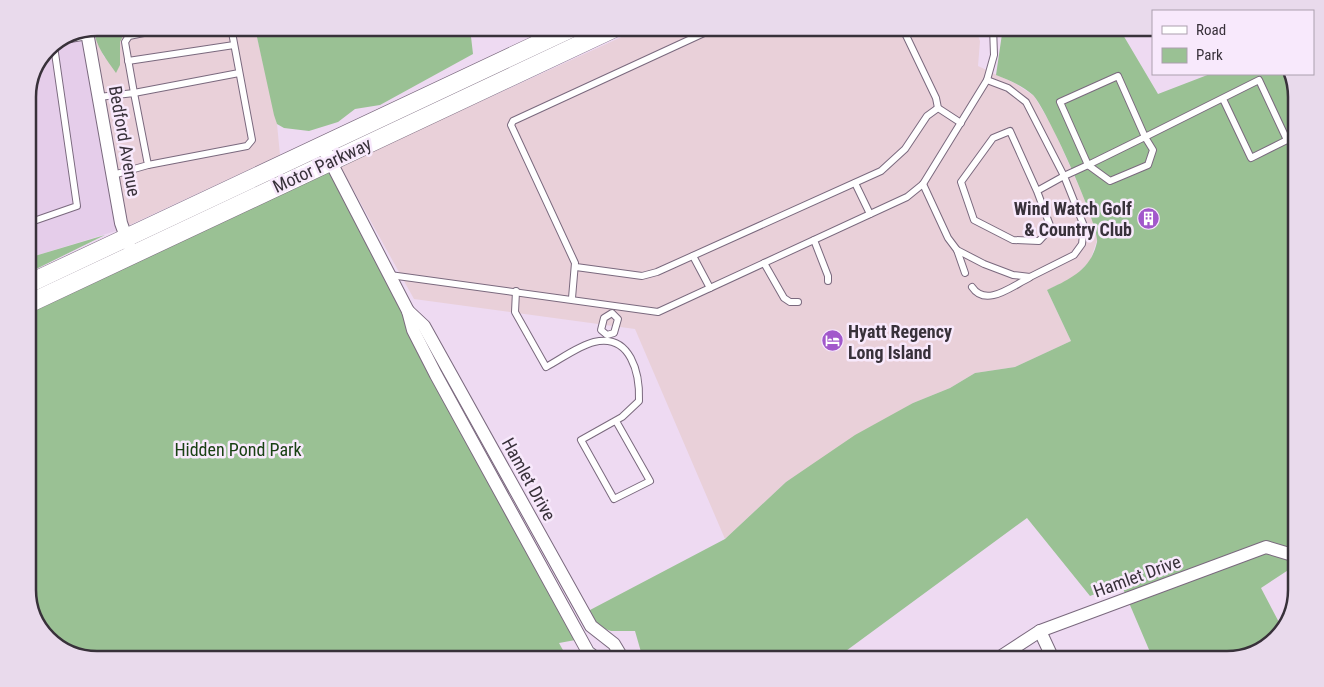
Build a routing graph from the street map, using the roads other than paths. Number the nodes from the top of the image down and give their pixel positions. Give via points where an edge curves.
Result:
1 (129, 36) edge
2 (232, 36) edge
3 (557, 36) edge
4 (600, 36) edge
5 (699, 36) edge
6 (906, 36) edge
7 (993, 36) edge
8 (88, 37) edge
9 (234, 45) junction
10 (55, 53) edge
11 (128, 62) junction
12 (239, 73) junction
13 (987, 80) junction
14 (134, 92) junction
15 (99, 97) junction
16 (1224, 99) junction
17 (938, 108) junction
18 (961, 123) junction
19 (1145, 137) junction
20 (322, 145) junction
21 (330, 162) junction
22 (148, 164) junction
23 (1088, 165) junction
24 (113, 174) junction
25 (1064, 176) junction
26 (855, 183) junction
27 (923, 184) junction
28 (1036, 191) junction
29 (870, 214) junction
30 (36, 220) edge
31 (125, 238) junction
32 (814, 240) junction
33 (957, 250) junction
34 (133, 255) junction
35 (693, 256) junction
36 (764, 263) junction
37 (576, 267) junction
38 (965, 273) dead end
39 (390, 275) junction
40 (1030, 277) junction
41 (36, 280) edge
42 (828, 281) dead end
43 (972, 287) dead end
44 (710, 288) junction
45 (516, 291) junction
46 (572, 298) junction
47 (36, 300) edge
48 (798, 302) dead end
49 (615, 305) junction
50 (408, 311) junction
51 (612, 313) junction
52 (607, 338) junction
53 (616, 421) junction
54 (1288, 554) edge
55 (1040, 631) junction
56 (608, 640) junction
57 (590, 651) edge
58 (598, 651) edge
59 (618, 651) edge
60 (1010, 651) edge
61 (1049, 651) edge

1 - 11 lane via 125,42
2 - 9 lane
3 - 20 main road, Motor Parkway
4 - 21 main road, Motor Parkway
5 - 37 lane via 513,121 511,125
6 - 17 lane
7 - 13 lane via 994,55
8 - 15 street, Bedford Avenue
9 - 11 lane
9 - 12 lane
10 - 30 lane via 77,206
11 - 14 lane
12 - 14 lane
12 - 22 lane via 252,140 247,146
13 - 18 lane
13 - 25 lane via 1008,88 1026,102
14 - 15 lane
14 - 22 lane
15 - 24 street, Bedford Avenue
16 - 16 lane via 1259,80 1287,140 1251,158
16 - 19 lane
17 - 18 lane
17 - 26 lane via 927,116 892,162
18 - 27 lane
19 - 23 lane
19 - 23 lane via 1153,150 1148,165 1110,181
19 - 23 lane via 1118,76 1060,102
20 - 21 street, Hamlet Drive
20 - 31 main road, Motor Parkway
21 - 34 main road, Motor Parkway
21 - 39 street, Hamlet Drive
22 - 24 lane
23 - 25 lane
24 - 31 street, Bedford Avenue
25 - 28 lane
25 - 40 lane via 1084,226 1082,244 1074,255
26 - 29 lane
26 - 35 lane
27 - 29 lane via 907,197
27 - 33 lane via 948,238
28 - 28 lane via 1010,131 993,138 961,182 974,220 1014,240 1040,241 1051,228
29 - 32 lane
31 - 34 street, Bedford Avenue
31 - 41 main road, Motor Parkway
32 - 36 lane
32 - 42 lane
33 - 38 lane
33 - 40 lane via 991,267
34 - 47 main road, Motor Parkway
35 - 37 lane via 642,276
35 - 44 lane
36 - 44 lane
36 - 48 lane via 784,298
37 - 46 lane
39 - 45 lane
39 - 50 street, Hamlet Drive
40 - 43 lane via 994,296 979,295
44 - 49 lane via 658,312
45 - 46 lane
45 - 52 lane via 515,312 546,366 592,342
46 - 49 lane
49 - 51 lane
50 - 56 street, Hamlet Drive via 424,326 591,626
50 - 57 street, Hamlet Drive via 413,330 436,374
51 - 52 lane via 618,320 614,333
51 - 52 lane via 604,318 601,330
52 - 53 lane via 628,353 640,382 639,401
53 - 53 lane via 581,440 614,499 650,481
54 - 55 street, Hamlet Drive via 1266,547
55 - 60 street, Hamlet Drive
55 - 61 street
56 - 58 street
56 - 59 street, Hamlet Drive

